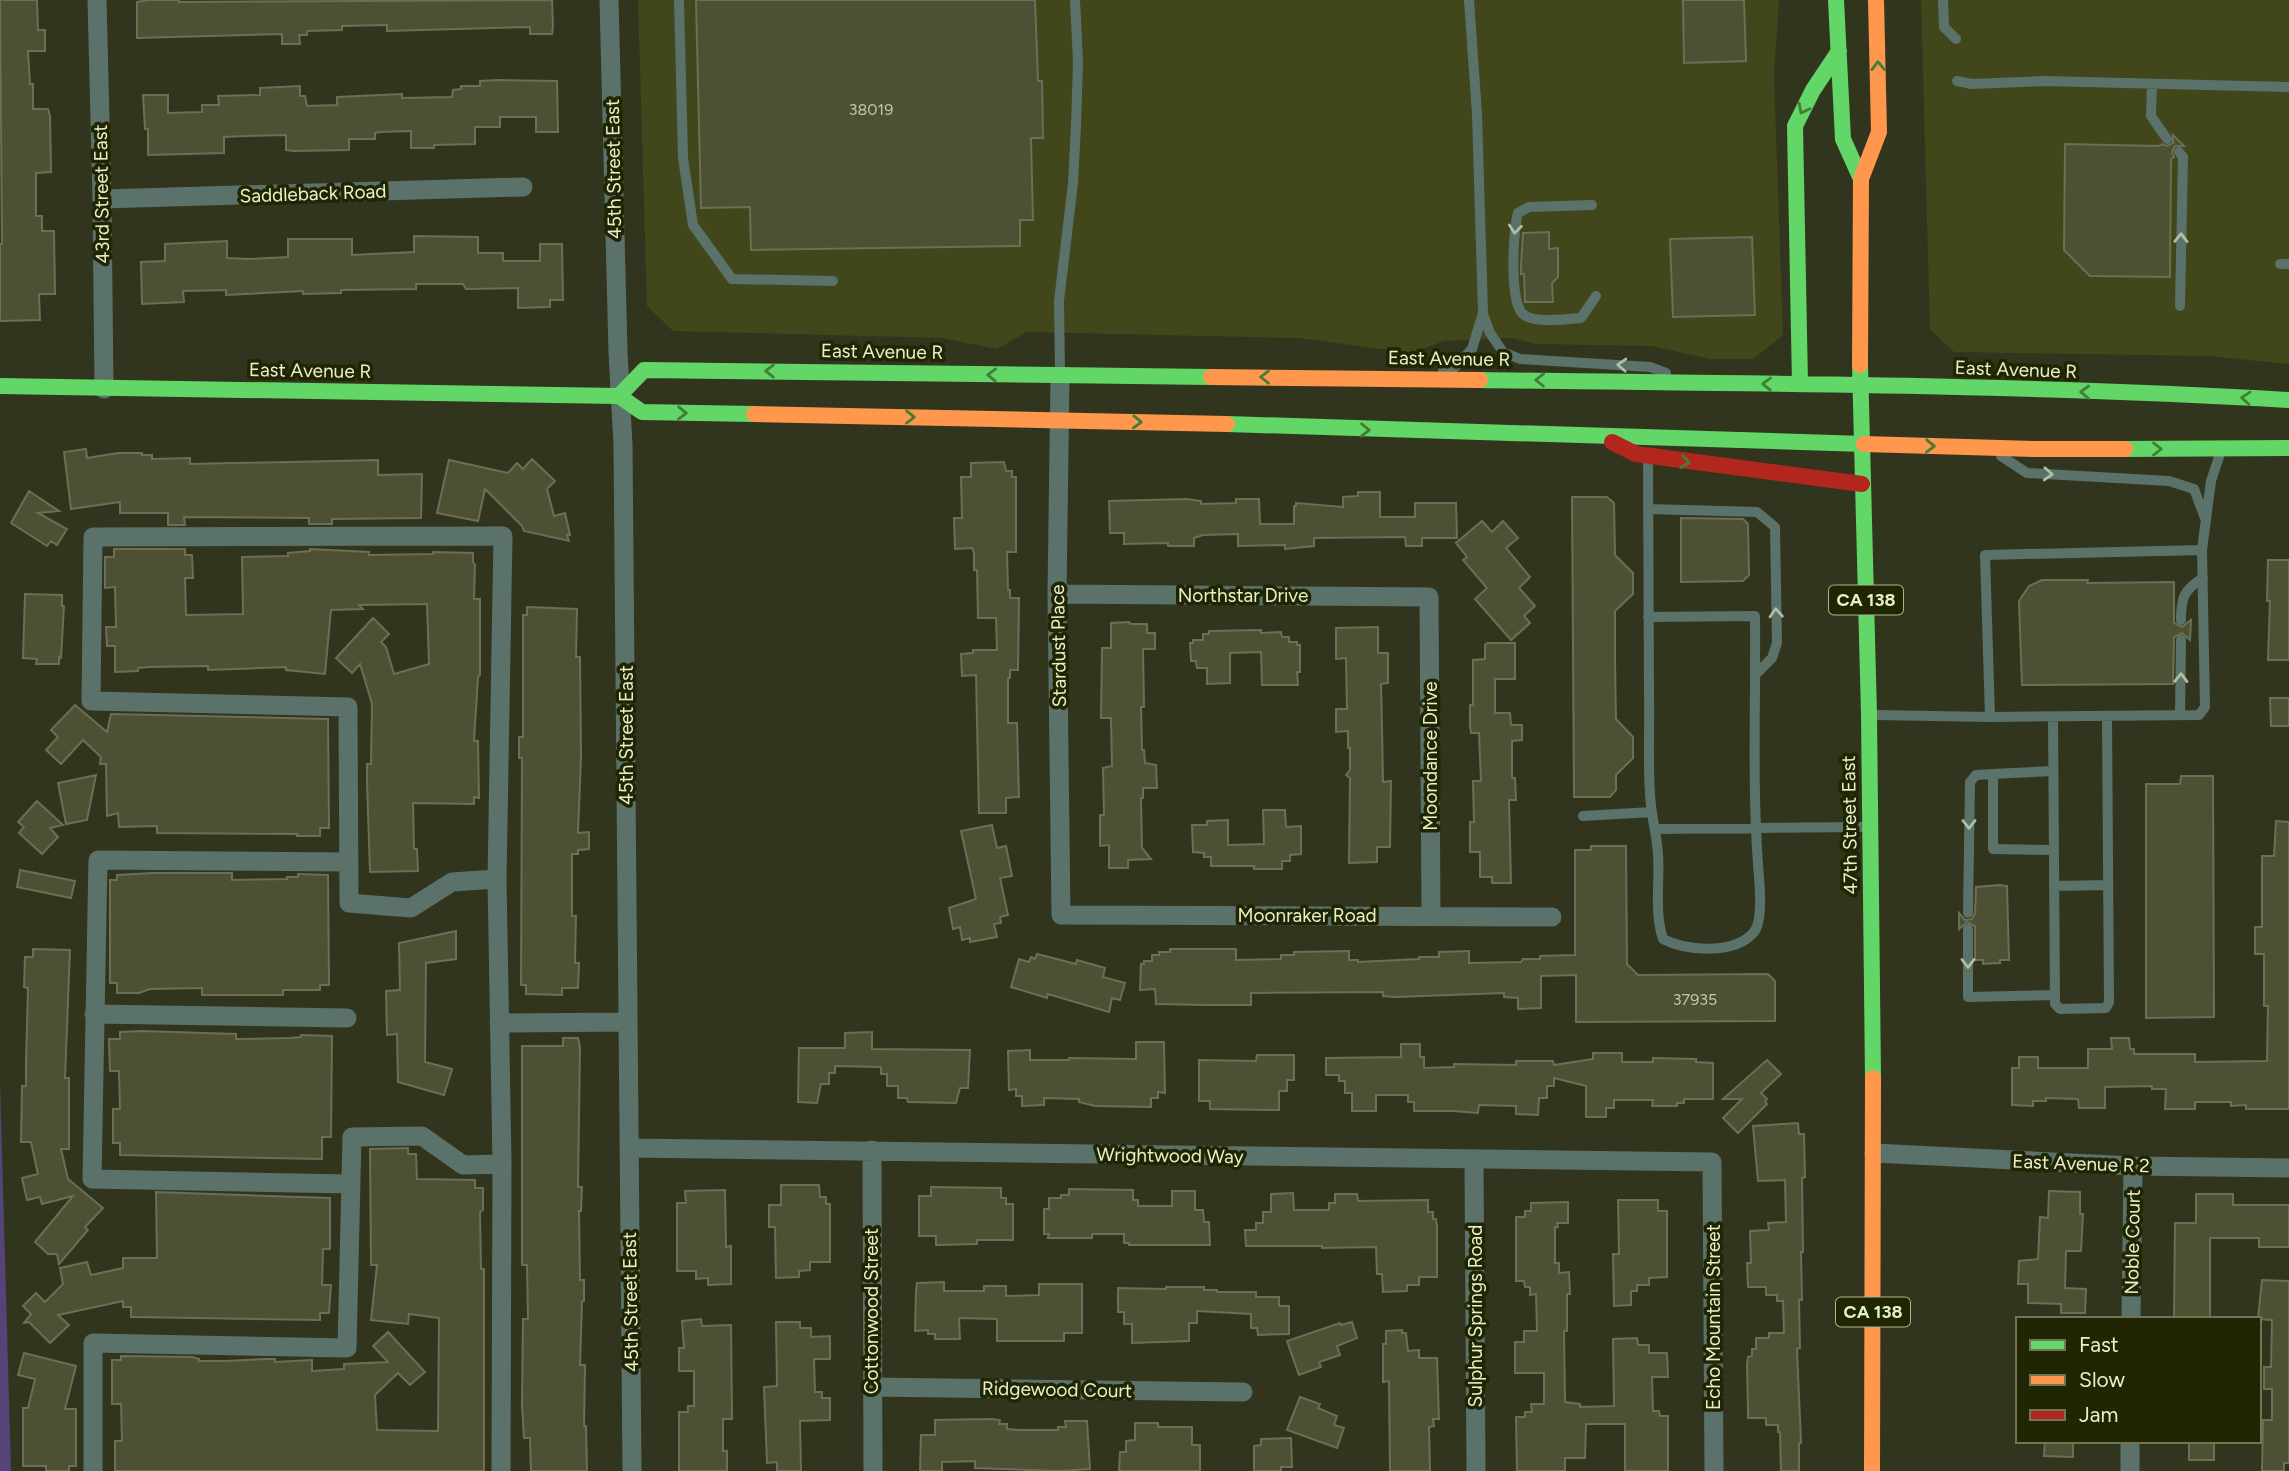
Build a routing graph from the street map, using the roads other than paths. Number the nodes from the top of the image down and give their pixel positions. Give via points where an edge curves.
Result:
1 (97, 0) edge
2 (609, 0) edge
3 (678, 0) edge
4 (1075, 0) edge
5 (1469, 0) edge
6 (1836, 0) edge
7 (1876, 0) edge
8 (1943, 0) edge
9 (1956, 39) dead end
10 (1839, 51) junction
11 (1957, 81) dead end
12 (2152, 84) junction
13 (1891, 87) dead end
14 (2289, 87) edge
15 (1878, 107) junction
16 (2168, 139) dead end
17 (2179, 152) dead end
18 (1861, 179) junction
19 (523, 187) dead end
20 (102, 199) junction
21 (1592, 205) dead end
22 (833, 281) dead end
23 (1596, 296) dead end
24 (2180, 306) dead end
25 (1483, 313) junction
26 (1060, 376) junction
27 (1424, 378) junction
28 (1688, 382) junction
29 (1800, 384) junction
30 (1860, 385) junction
31 (0, 386) edge
32 (104, 389) junction
33 (620, 396) junction
34 (2289, 400) edge
35 (1059, 419) junction
36 (1597, 435) junction
37 (1648, 436) junction
38 (1861, 444) junction
39 (1987, 447) junction
40 (2289, 448) edge
41 (2222, 449) junction
42 (1648, 456) junction
43 (1862, 484) junction
44 (1648, 509) junction
45 (2205, 519) junction
46 (2202, 550) junction
47 (2203, 578) junction
48 (1057, 594) junction
49 (1429, 597) joint
50 (1648, 617) junction
51 (2181, 620) dead end
52 (2181, 640) dead end
53 (1756, 674) junction
54 (1869, 715) junction
55 (2180, 715) junction
56 (1990, 717) junction
57 (2053, 717) junction
58 (2107, 717) junction
59 (2053, 771) junction
60 (1993, 774) junction
61 (1652, 813) junction
62 (1583, 816) dead end
63 (1756, 826) junction
64 (1870, 827) junction
65 (1655, 829) junction
66 (2054, 850) junction
67 (349, 862) junction
68 (497, 879) junction
69 (2108, 885) junction
70 (2054, 886) junction
71 (1968, 913) dead end
72 (1061, 915) joint
73 (1431, 916) junction
74 (1552, 917) dead end
75 (1968, 929) dead end
76 (2054, 995) junction
77 (94, 1014) junction
78 (347, 1018) dead end
79 (628, 1022) junction
80 (499, 1023) junction
81 (629, 1148) junction
82 (872, 1150) junction
83 (1874, 1153) junction
84 (1474, 1161) junction
85 (1712, 1162) joint
86 (502, 1164) junction
87 (2133, 1166) junction
88 (2289, 1168) edge
89 (351, 1184) junction
90 (2131, 1317) edge
91 (871, 1387) junction
92 (1243, 1392) dead end
93 (2130, 1443) edge
94 (93, 1471) edge
95 (501, 1471) edge
96 (632, 1471) edge
97 (873, 1471) edge
98 (1476, 1471) edge
99 (1714, 1471) edge
100 (1872, 1471) edge
101 (2130, 1471) edge

1 - 20 street, 43rd Street East
2 - 33 street, 45th Street East
3 - 22 lane via 683,158 693,225 732,279
4 - 26 lane via 1076,126 1059,301
5 - 25 lane
6 - 10 main road, 47th Street East / CA 138
15 -> 7 main road, 47th Street East / CA 138
8 - 9 lane via 1944,27
10 - 18 main road, 47th Street East / CA 138 via 1843,139
10 -> 29 main road via 1795,126
11 - 12 lane via 1972,85 2043,81
12 - 14 lane
12 - 16 lane via 2151,116
13 - 15 lane
15 - 18 main road, 47th Street East / CA 138 via 1879,132
24 -> 17 lane via 2183,158
18 - 30 main road, 47th Street East / CA 138
19 - 20 street, Saddleback Road
20 - 32 street, 43rd Street East
21 -> 23 lane via 1529,207 1518,213 1514,226 1516,301 1522,314 1560,319 1581,317
25 - 27 lane via 1472,349 1455,367
28 -> 25 lane via 1650,366 1520,359 1503,352
27 -> 26 main road, East Avenue R
26 -> 33 main road, East Avenue R via 644,370
26 - 35 street, Stardust Place
28 -> 27 main road, East Avenue R
29 -> 28 main road, East Avenue R
29 - 30 main road, East Avenue R
34 -> 30 main road, East Avenue R
30 - 38 main road, 47th Street East / CA 138
31 - 32 main road, East Avenue R
32 - 33 main road, East Avenue R
33 -> 35 main road, East Avenue R via 642,412
33 - 79 street, 45th Street East
35 -> 36 main road, East Avenue R
35 - 48 street, Stardust Place
36 - 37 main road, East Avenue R
36 - 42 main road
37 - 38 main road, East Avenue R
37 - 42 lane
38 -> 39 main road, East Avenue R
38 - 43 main road, 47th Street East / CA 138
39 -> 41 main road, East Avenue R
39 -> 45 lane via 2027,472 2169,481 2194,489
40 - 41 main road, East Avenue R
41 - 45 lane
42 -> 43 main road
42 - 44 lane
43 - 54 main road, 47th Street East / CA 138
44 - 50 lane
53 -> 44 lane via 1772,659 1777,643 1775,527 1757,512
45 - 46 lane
46 - 47 lane
46 - 56 lane via 1985,555
47 - 51 lane via 2181,600
47 - 55 lane via 2205,707 2199,715
48 - 49 street, Northstar Drive
48 - 72 street, Stardust Place
49 - 73 street, Moondance Drive
50 - 53 lane via 1755,616
50 - 61 lane
55 -> 52 lane
53 - 63 lane
54 - 56 lane
54 - 64 main road, 47th Street East / CA 138
55 - 58 lane
56 - 57 lane
57 - 58 lane
57 - 59 lane
58 - 69 lane
59 - 60 lane
59 - 66 lane
60 - 66 lane via 1993,849
60 -> 71 lane via 1976,775 1970,782
61 - 62 lane
61 - 65 lane
63 - 64 lane
63 - 65 lane
63 - 65 lane via 1759,915 1755,931 1741,943 1721,947 1673,944 1663,939 1658,925
64 - 83 main road, 47th Street East / CA 138
66 - 70 lane
67 - 68 street via 349,903 411,908 452,882
67 - 68 street via 348,707 92,701 93,537 503,536
67 - 77 street via 98,860
68 - 80 street
69 - 70 lane
69 - 76 lane via 2109,1002 2106,1008 2060,1009
70 - 76 lane
72 - 73 street, Moonraker Road
73 - 74 street, Moonraker Road
75 -> 76 lane via 1968,997
77 - 78 street
77 - 89 street via 92,1179
79 - 80 street
79 - 81 street, 45th Street East
80 - 86 street
81 - 82 street, Wrightwood Way
81 - 96 street, 45th Street East
82 - 84 street, Wrightwood Way
82 - 91 street, Cottonwood Street
83 - 87 street, East Avenue R 2
83 - 100 main road, 47th Street East / CA 138
84 - 85 street, Wrightwood Way
84 - 98 street, Sulphur Springs Road
85 - 99 street, Echo Mountain Street
86 - 89 street via 463,1165 422,1136 352,1137
86 - 95 street
87 - 88 street, East Avenue R 2
87 - 90 street, Noble Court
89 - 94 street via 347,1348 93,1343
91 - 92 street, Ridgewood Court
91 - 97 street, Cottonwood Street
93 - 101 street

